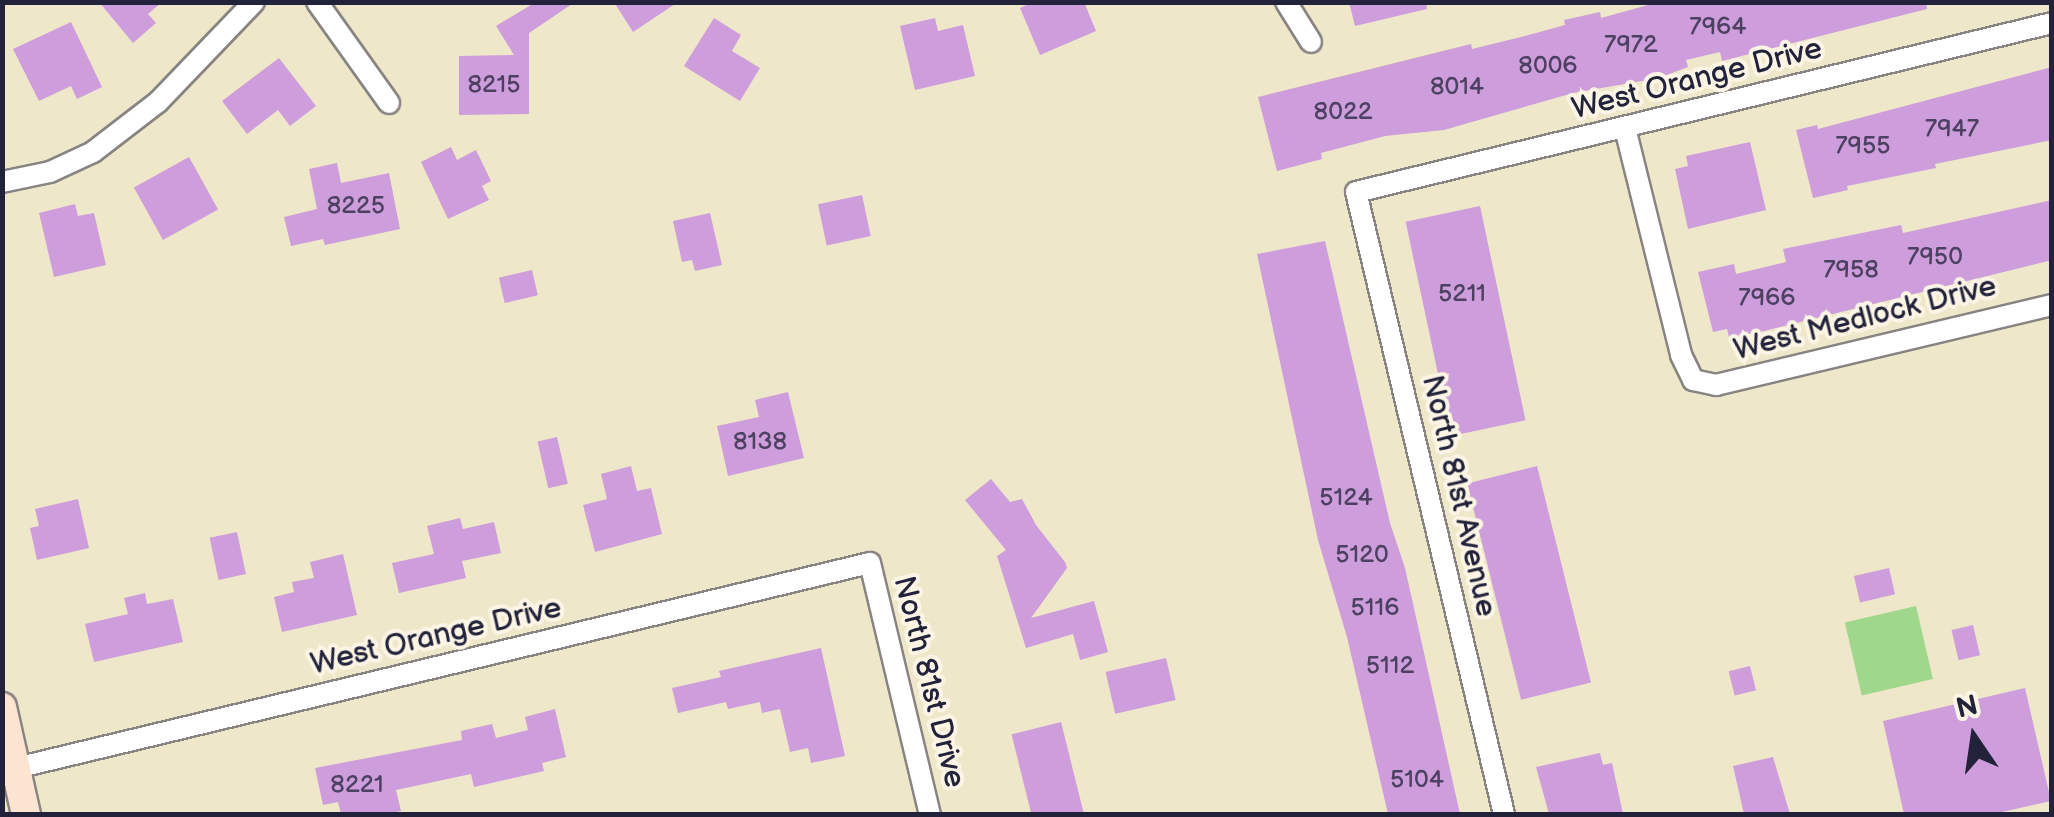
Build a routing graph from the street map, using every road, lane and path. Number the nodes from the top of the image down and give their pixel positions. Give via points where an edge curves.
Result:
1 (254, 2) edge
2 (317, 2) edge
3 (1286, 2) edge
4 (2052, 23) edge
5 (1311, 42) dead end
6 (389, 103) dead end
7 (1625, 128) junction
8 (2, 182) edge
9 (1356, 192) joint
10 (2052, 304) edge
11 (870, 564) joint
12 (2, 707) edge
13 (16, 768) junction
14 (26, 814) edge
15 (930, 814) edge
16 (1504, 814) edge

1 - 8 street via 158,102 93,152 50,172
2 - 6 street
3 - 5 street
4 - 7 street, West Orange Drive
7 - 9 street, West Orange Drive
7 - 10 street, West Medlock Drive via 1693,380 1716,385
9 - 16 street, North 81st Avenue
11 - 13 street, West Orange Drive
11 - 15 street, North 81st Drive
12 - 13 main road
13 - 14 main road

